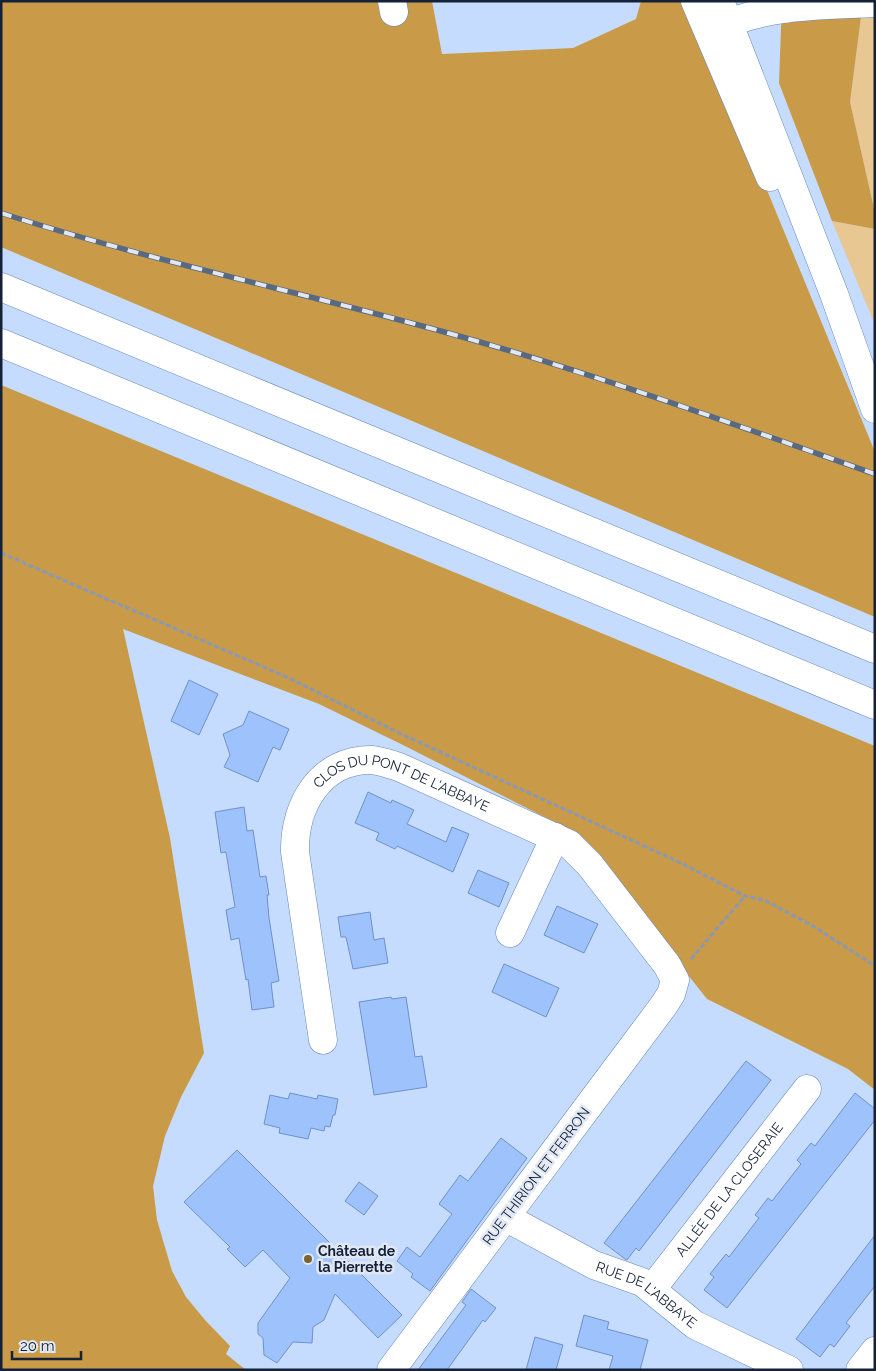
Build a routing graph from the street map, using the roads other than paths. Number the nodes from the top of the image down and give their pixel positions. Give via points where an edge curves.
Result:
1 (695, 1) edge
2 (875, 3) edge
3 (719, 19) edge
4 (1, 287) edge
5 (1, 343) edge
6 (872, 402) edge
7 (875, 649) edge
8 (875, 705) edge
9 (555, 837) junction
10 (510, 933) dead end
11 (675, 980) joint
12 (323, 1040) dead end
13 (807, 1090) dead end
14 (506, 1218) junction
15 (652, 1289) junction
16 (875, 1351) edge
17 (391, 1370) edge
18 (789, 1370) edge
19 (860, 1370) edge

1 - 3 main road
2 - 3 main road via 788,8
3 - 6 main road via 834,294
4 - 7 main road
5 - 8 main road
9 - 10 main road
9 - 11 main road, CLOS DU PONT DE L'ABBAYE via 569,844 590,865 661,956
9 - 12 main road, CLOS DU PONT DE L'ABBAYE via 385,762 352,763 325,776 304,805 295,838
11 - 14 main road, RUE THIRION ET FERRON via 664,1005
13 - 15 main road, ALLÉE DE LA CLOSERAIE
14 - 15 main road, RUE DE L'ABBAYE via 594,1265 633,1278
14 - 17 main road, RUE THIRION ET FERRON
15 - 18 main road, RUE DE L'ABBAYE via 695,1325
16 - 19 main road

